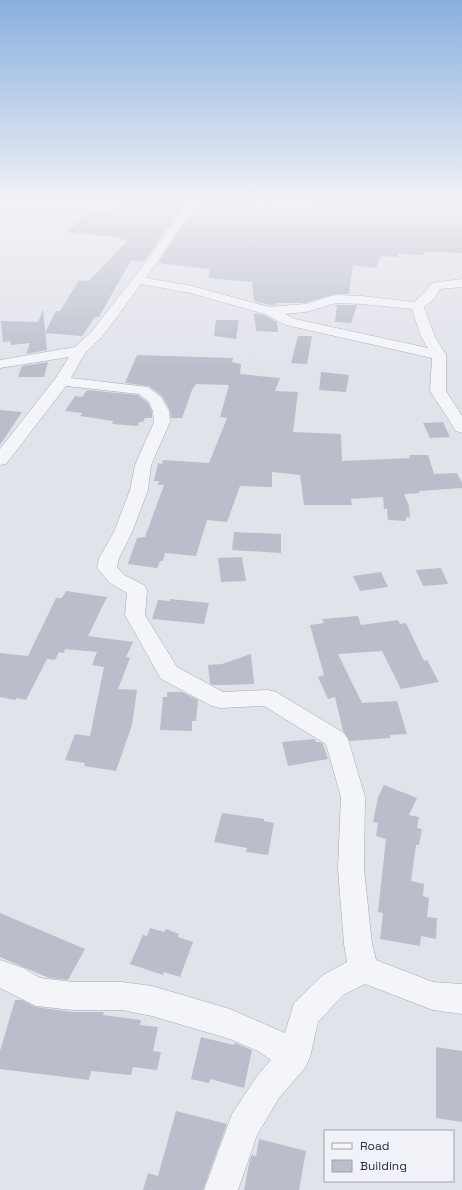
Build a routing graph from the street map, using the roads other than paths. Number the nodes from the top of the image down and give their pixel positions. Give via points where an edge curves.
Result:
1 (155, 258) edge
2 (137, 280) junction
3 (462, 283) edge
4 (417, 306) junction
5 (269, 311) junction
6 (79, 352) junction
7 (439, 355) junction
8 (0, 364) edge
9 (62, 381) junction
10 (462, 428) edge
11 (0, 460) edge
12 (363, 969) junction
13 (0, 974) edge
14 (462, 999) edge
15 (294, 1057) junction
16 (221, 1190) edge

1 - 2 street
2 - 5 street via 192,290
2 - 6 street via 97,334
3 - 4 street via 436,286
4 - 5 street via 335,300 306,308
4 - 7 street via 428,337
5 - 7 street via 291,322
6 - 8 street
6 - 9 street
7 - 10 street via 438,391
9 - 11 street
9 - 12 street via 143,390 156,400 161,412 162,422 143,465 139,490 107,568 117,580 137,590 135,615 169,673 220,700 268,698 336,739 352,797 351,869
12 - 14 street via 433,996
12 - 15 street via 333,985 305,1014
13 - 15 street via 36,992 73,996 122,996 186,1010 269,1040
15 - 16 street via 268,1087 244,1126

